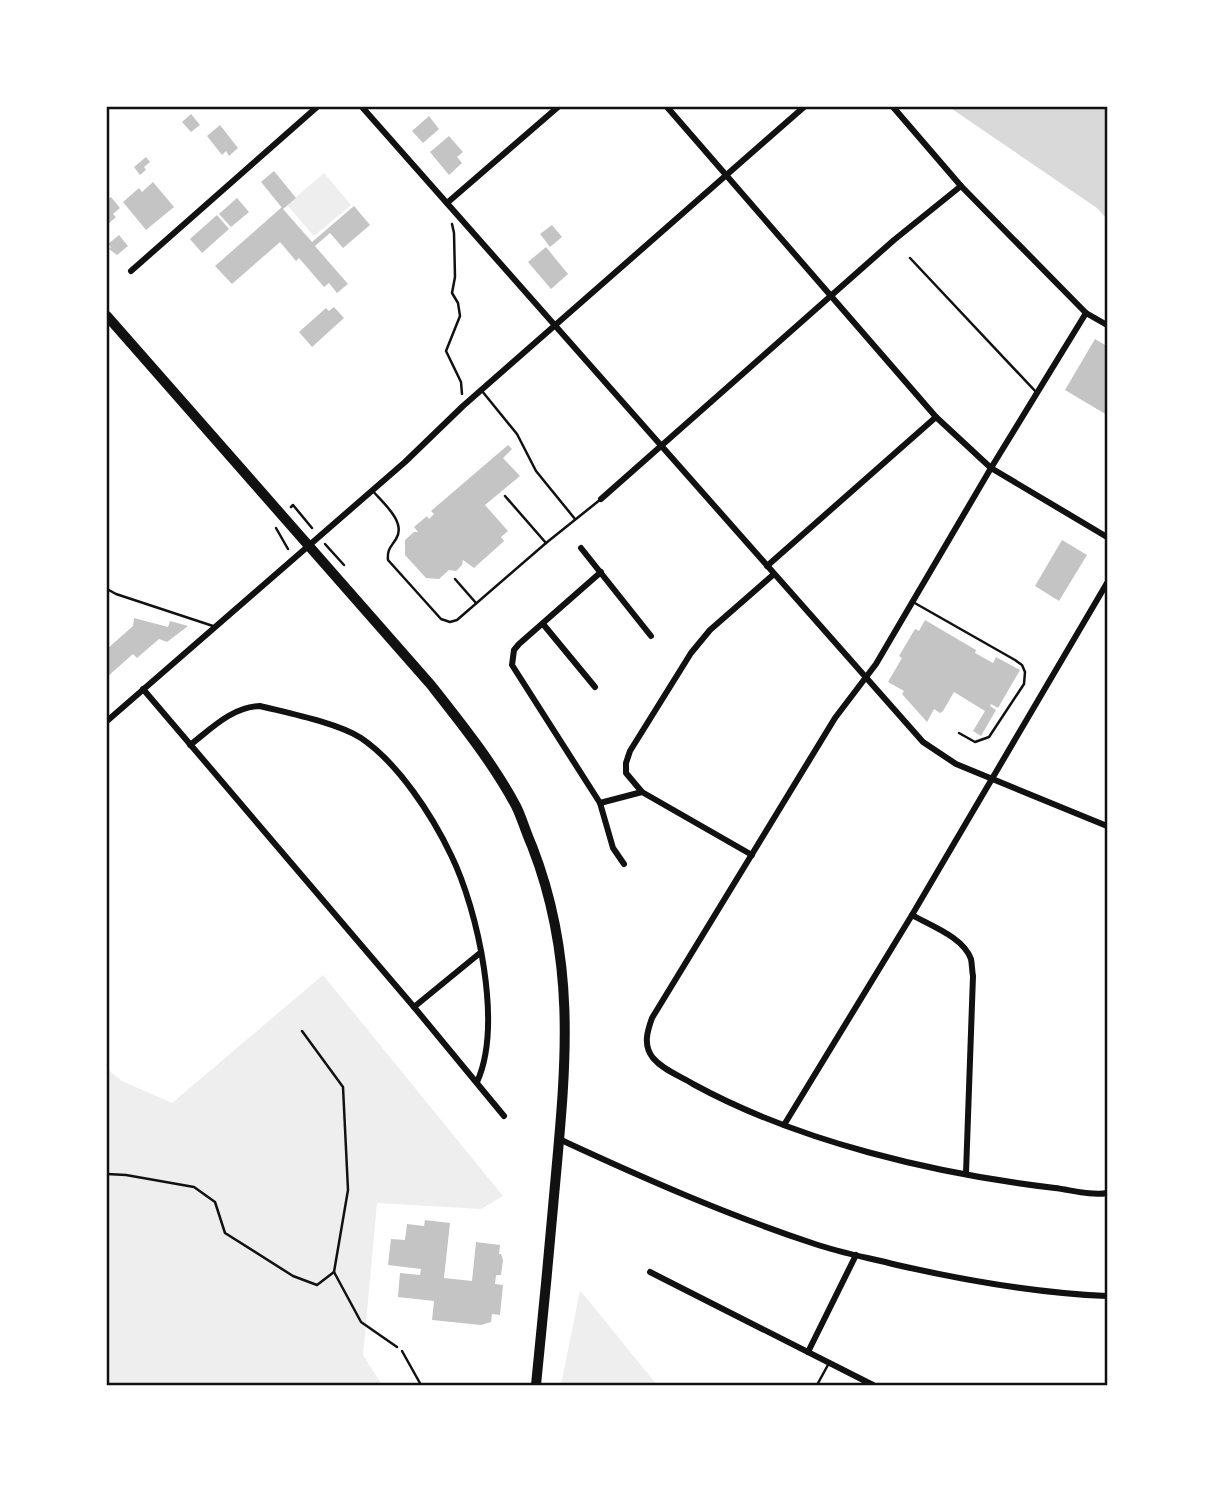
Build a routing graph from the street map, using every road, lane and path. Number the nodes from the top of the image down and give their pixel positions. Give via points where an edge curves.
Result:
1 (317, 107) edge
2 (362, 107) edge
3 (558, 107) edge
4 (667, 107) edge
5 (804, 107) edge
6 (893, 107) edge
7 (726, 175) junction
8 (961, 186) junction
9 (447, 204) junction
10 (910, 258) dead end
11 (131, 271) dead end
12 (832, 297) junction
13 (1086, 313) junction
14 (107, 316) edge
15 (1107, 325) edge
16 (556, 326) junction
17 (482, 391) junction
18 (1037, 393) junction
19 (463, 407) junction
20 (936, 417) junction
21 (661, 446) junction
22 (991, 468) junction
23 (372, 490) junction
24 (505, 496) dead end
25 (601, 499) joint
26 (575, 519) junction
27 (1107, 537) edge
28 (546, 542) junction
29 (308, 547) junction
30 (581, 548) dead end
31 (767, 566) junction
32 (601, 572) junction
33 (774, 574) junction
34 (455, 579) dead end
35 (1107, 583) edge
36 (107, 589) edge
37 (913, 602) junction
38 (476, 603) junction
39 (543, 624) junction
40 (215, 626) junction
41 (650, 636) dead end
42 (864, 677) junction
43 (595, 687) dead end
44 (143, 689) junction
45 (107, 721) edge
46 (958, 733) dead end
47 (190, 745) junction
48 (991, 779) junction
49 (642, 792) junction
50 (600, 803) junction
51 (1107, 826) edge
52 (752, 855) junction
53 (624, 864) dead end
54 (912, 915) junction
55 (481, 953) junction
56 (414, 1007) junction
57 (302, 1031) dead end
58 (477, 1082) junction
59 (504, 1116) dead end
60 (784, 1125) junction
61 (559, 1139) junction
62 (966, 1173) junction
63 (107, 1174) edge
64 (1107, 1193) edge
65 (856, 1255) junction
66 (334, 1272) junction
67 (650, 1272) dead end
68 (1107, 1296) edge
69 (402, 1351) joint
70 (808, 1352) junction
71 (829, 1363) junction
72 (421, 1385) edge
73 (536, 1385) edge
74 (817, 1385) edge
75 (873, 1385) edge

1 - 11 street
2 - 9 street
3 - 9 street
4 - 7 street
5 - 7 street
6 - 8 street
7 - 12 street
7 - 16 street
8 - 12 street
8 - 13 street
9 - 16 street
9 - 19 path via 454,233 452,293 460,316 446,351 461,382
10 - 18 lane
12 - 20 street
12 - 21 street
13 - 15 street
13 - 18 street
14 - 29 main road
16 - 17 street
16 - 21 street
17 - 19 street
17 - 26 lane
18 - 22 street
19 - 23 street
20 - 22 street
20 - 31 street
21 - 25 street
21 - 31 street
22 - 27 street
22 - 37 street
23 - 29 street
23 - 38 lane via 399,527 387,554 392,567 445,622 457,620
24 - 28 lane
25 - 26 lane
26 - 28 lane
28 - 38 lane
29 - 40 street
29 - 61 main road via 431,685 477,744 516,807 544,878 562,964 566,1004
30 - 32 street
31 - 33 street
32 - 39 street
32 - 41 street
33 - 42 street
33 - 49 street via 710,630 691,653 630,751 626,774
34 - 38 lane
35 - 48 street
36 - 40 lane
37 - 42 street
37 - 46 lane via 1015,660 1025,671 1024,684 989,737 975,742
39 - 43 street
39 - 50 street via 514,650 512,665
40 - 44 street
42 - 48 street via 923,742 956,764
42 - 52 street
44 - 45 street
44 - 47 street
47 - 55 street via 246,706 277,710 360,738 412,790 444,842 462,883
47 - 56 street
48 - 51 street
48 - 54 street
49 - 50 street
49 - 52 street
50 - 53 street
52 - 60 street via 652,1018 646,1043 664,1067 723,1100
54 - 60 street
54 - 62 street via 964,947 971,959
55 - 56 street
55 - 58 street via 489,1003 485,1059
56 - 58 street
57 - 66 path via 343,1087 348,1191
58 - 59 street
60 - 62 street
61 - 65 street via 693,1200
61 - 73 main road
62 - 64 street
63 - 66 path via 194,1187 215,1202 225,1233 293,1276 317,1284
65 - 68 street via 990,1284
65 - 70 street
66 - 69 path via 361,1322
67 - 70 street
69 - 72 lane
70 - 71 street
71 - 74 lane
71 - 75 street

